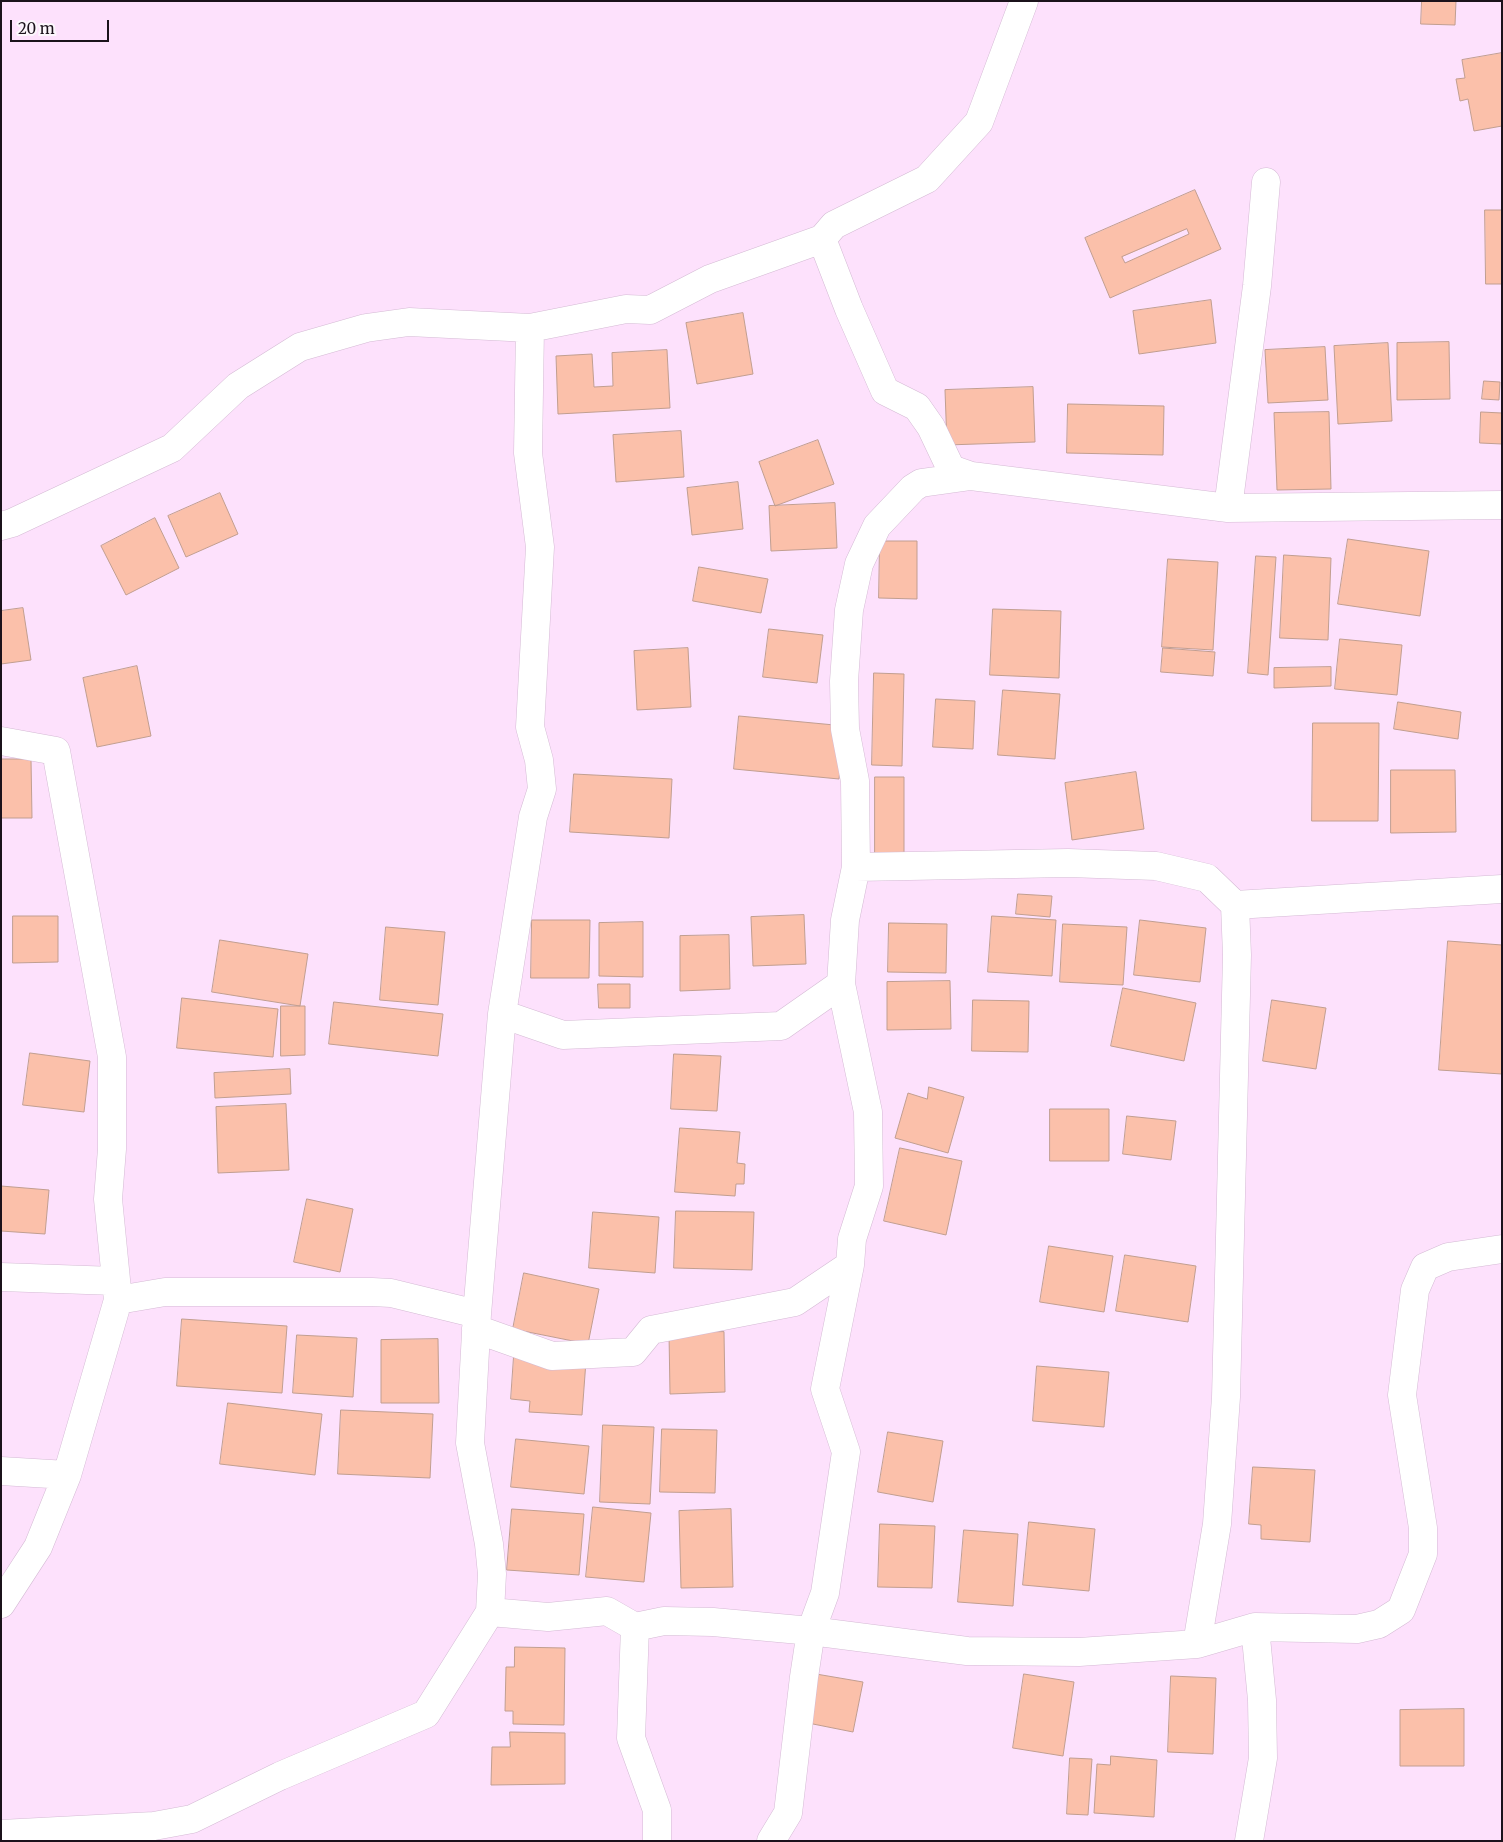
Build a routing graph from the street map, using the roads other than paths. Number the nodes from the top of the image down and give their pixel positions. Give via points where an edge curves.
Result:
1 (1024, 1) edge
2 (1266, 182) dead end
3 (822, 239) junction
4 (530, 328) junction
5 (971, 476) junction
6 (1502, 505) edge
7 (1228, 508) junction
8 (1, 526) edge
9 (1, 741) edge
10 (856, 867) junction
11 (1502, 889) edge
12 (1235, 905) junction
13 (841, 984) junction
14 (502, 1014) junction
15 (1502, 1249) edge
16 (850, 1265) junction
17 (1, 1277) edge
18 (117, 1291) junction
19 (476, 1322) junction
20 (1, 1470) edge
21 (68, 1475) junction
22 (1, 1604) edge
23 (490, 1612) junction
24 (635, 1627) junction
25 (1255, 1627) junction
26 (811, 1631) junction
27 (1197, 1644) junction
28 (1, 1834) edge
29 (657, 1841) edge
30 (770, 1841) edge
31 (1249, 1841) edge

1 - 3 street via 980,122 926,179 834,225
2 - 7 street
3 - 4 street via 710,279 650,310 626,310
3 - 5 street via 848,309 885,391 916,406 931,427 951,469
4 - 8 street via 409,322 366,328 300,347 238,386 172,448 12,524
4 - 14 street via 528,453 540,547 530,727 539,760 542,789 533,817
5 - 7 street
5 - 10 street via 921,483 913,488 876,526 859,564 849,610 844,681 845,729 855,781
6 - 7 street
9 - 18 street via 56,751 112,1057 112,1149 108,1199
10 - 12 street via 1068,862 1156,866 1206,878
10 - 13 street via 846,920
11 - 12 street
12 - 27 street via 1237,955 1226,1397 1217,1524
13 - 14 street via 781,1026 562,1035
13 - 16 street via 868,1112 869,1186 852,1239
14 - 19 street
15 - 25 street via 1448,1257 1424,1266 1415,1290 1402,1395 1424,1528 1423,1554 1401,1610 1379,1624 1357,1629
16 - 19 street via 795,1302 651,1330 633,1352 552,1356
16 - 26 street via 825,1389 846,1452 825,1592
17 - 18 street
18 - 19 street via 391,1293
18 - 21 street
19 - 23 street via 470,1443 489,1544 492,1574
20 - 21 street
21 - 22 street via 38,1548
23 - 24 street via 548,1617 607,1611
23 - 28 street via 426,1714 280,1776 192,1819 154,1826
24 - 26 street via 664,1622 713,1622
24 - 29 street via 631,1738 657,1810
25 - 27 street
25 - 31 street via 1262,1700 1263,1758
26 - 27 street via 967,1651 1079,1652
26 - 30 street via 788,1813

